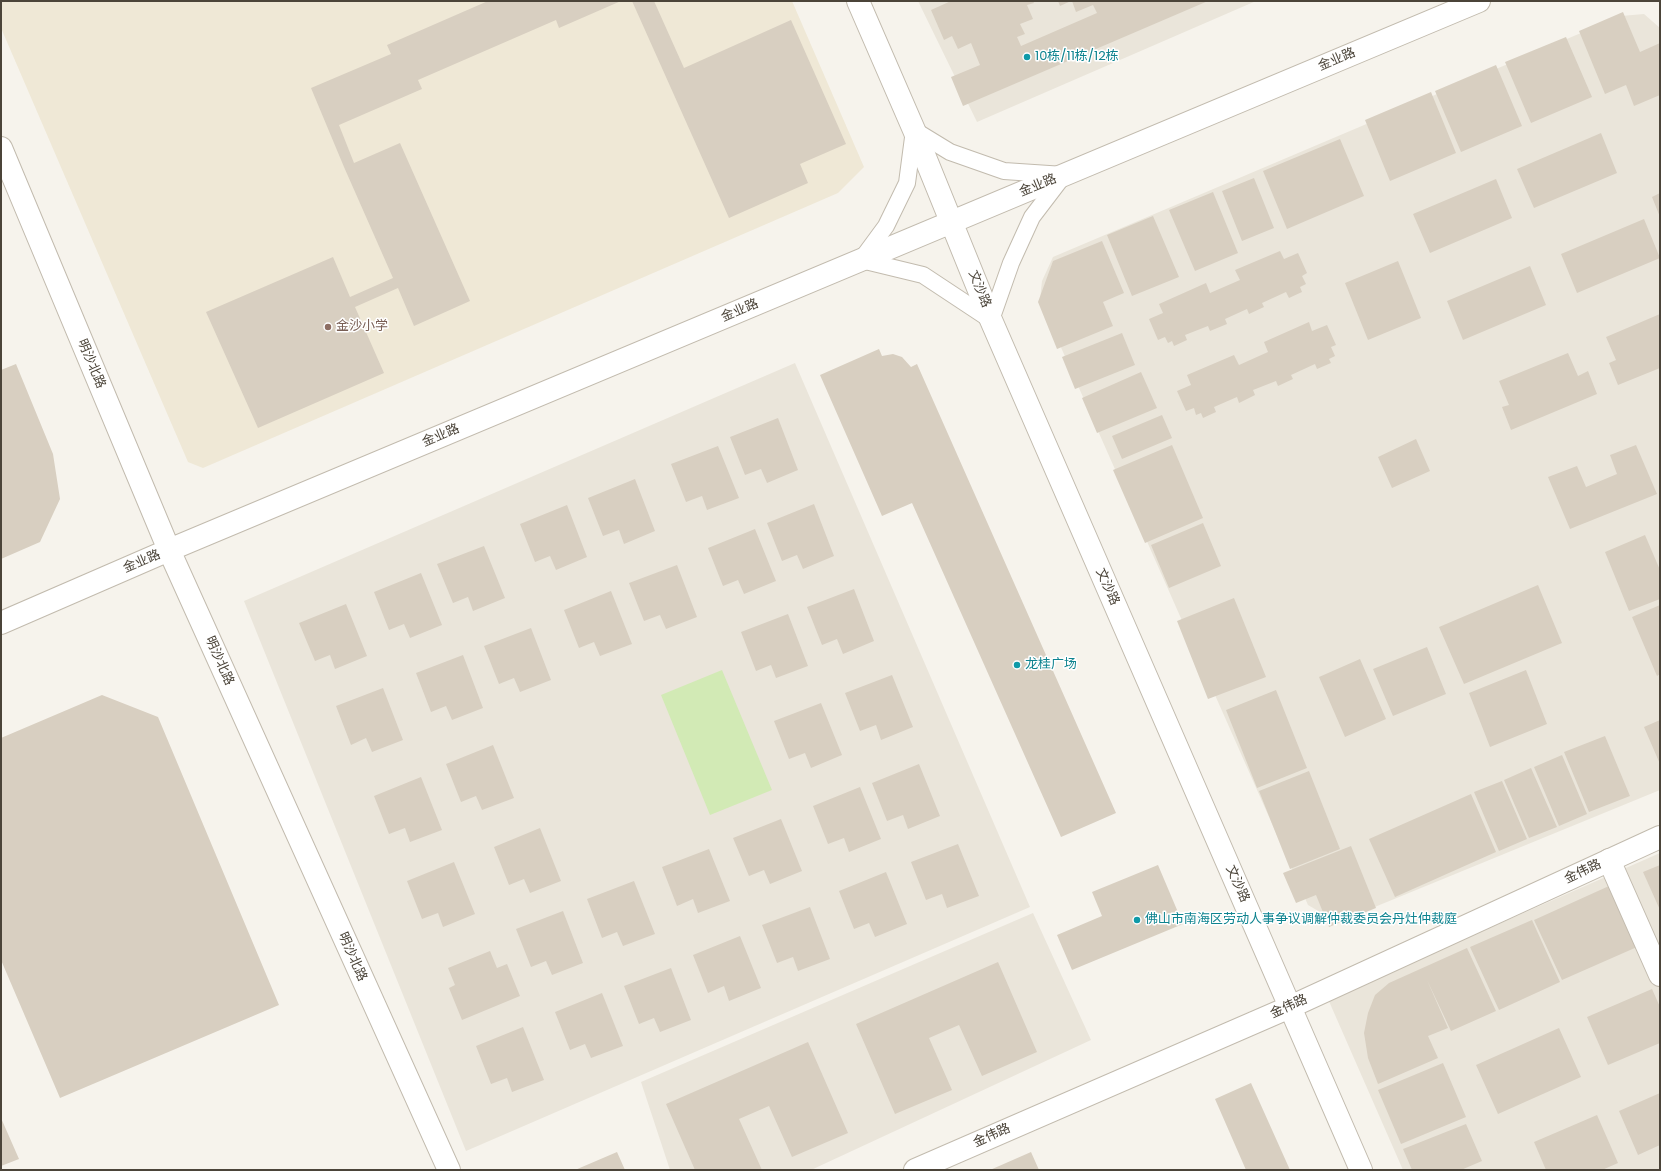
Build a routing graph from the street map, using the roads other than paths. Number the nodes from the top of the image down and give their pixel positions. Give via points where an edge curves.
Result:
1 (858, 1) edge
2 (1479, 1) edge
3 (914, 130) junction
4 (1, 148) edge
5 (1064, 175) junction
6 (952, 221) junction
7 (861, 260) junction
8 (991, 320) junction
9 (169, 550) junction
10 (1, 623) edge
11 (1660, 837) edge
12 (1609, 860) junction
13 (1660, 975) edge
14 (1290, 1007) junction
15 (449, 1170) edge
16 (915, 1170) edge
17 (1361, 1170) edge

1 - 3 street, 文沙路
2 - 5 street, 金业路
3 - 5 lane via 950,152 1004,171
3 - 6 street, 文沙路
3 - 7 lane via 907,183 886,226
4 - 9 street, 明沙北路
5 - 6 street, 金业路
5 - 8 lane via 1032,217 1011,263
6 - 7 street, 金业路
6 - 8 street, 文沙路
7 - 8 lane via 923,275
7 - 9 street, 金业路
8 - 14 street, 文沙路
9 - 10 street, 金业路
9 - 15 street, 明沙北路
11 - 12 street, 金伟路
12 - 13 street
12 - 14 street, 金伟路
14 - 16 street, 金伟路
14 - 17 street, 文沙路

